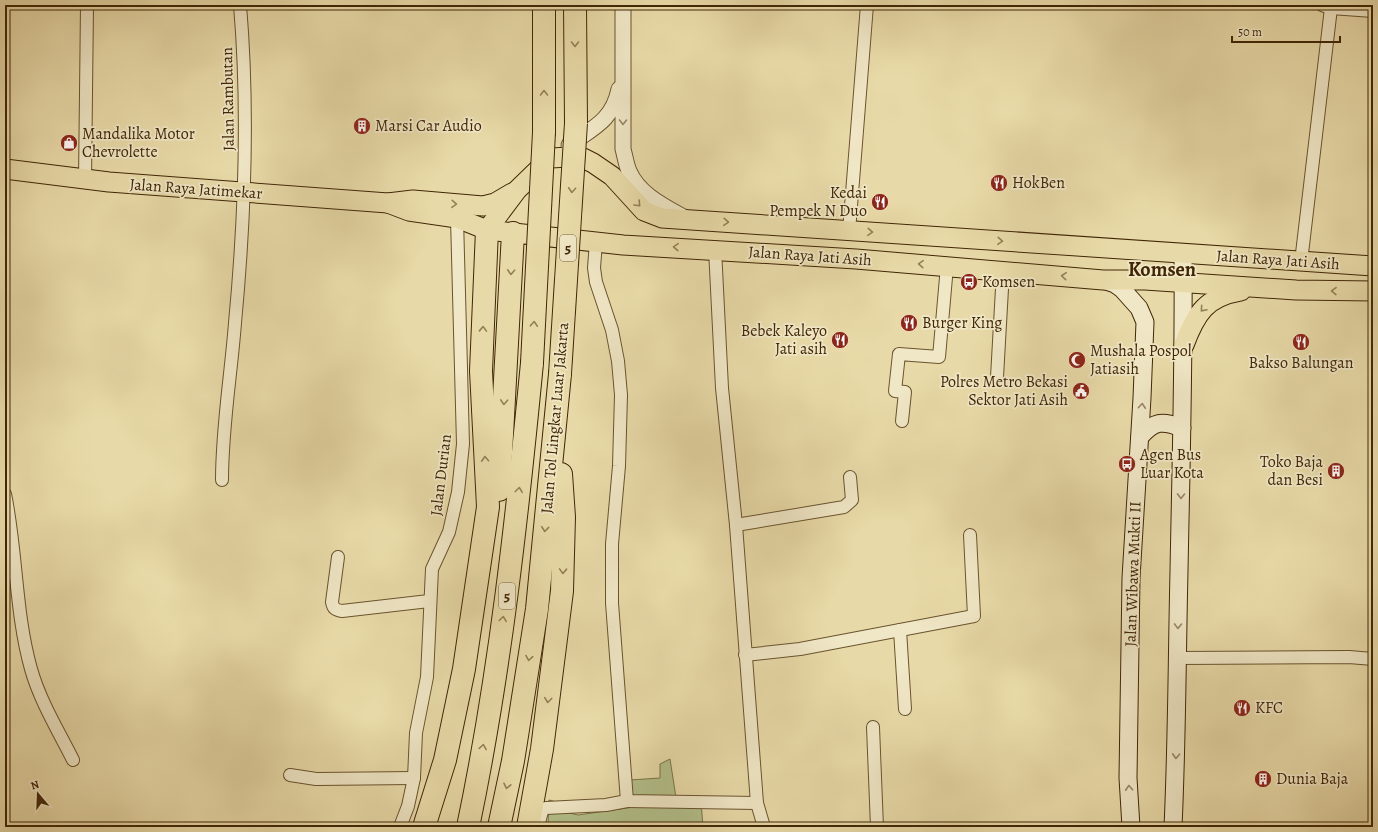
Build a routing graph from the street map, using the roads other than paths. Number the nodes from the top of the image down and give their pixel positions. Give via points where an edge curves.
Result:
1 (87, 5) edge
2 (240, 5) edge
3 (544, 5) edge
4 (575, 5) edge
5 (623, 5) edge
6 (867, 5) edge
7 (1326, 6) edge
8 (1373, 10) edge
9 (624, 69) junction
10 (550, 158) junction
11 (5, 168) edge
12 (85, 180) junction
13 (517, 190) junction
14 (245, 192) junction
15 (388, 203) junction
16 (456, 218) junction
17 (688, 219) junction
18 (487, 230) junction
19 (850, 231) junction
20 (513, 233) junction
21 (596, 242) junction
22 (715, 249) junction
23 (1137, 250) junction
24 (1183, 254) junction
25 (1301, 262) junction
26 (947, 266) junction
27 (1373, 266) edge
28 (1003, 271) junction
29 (1103, 280) junction
30 (1138, 280) junction
31 (1183, 284) junction
32 (1265, 288) junction
33 (1373, 291) edge
34 (1184, 345) junction
35 (997, 377) dead end
36 (556, 421) junction
37 (902, 421) dead end
38 (1182, 428) junction
39 (1140, 437) junction
40 (850, 477) dead end
41 (222, 480) dead end
42 (5, 494) edge
43 (736, 525) junction
44 (970, 535) dead end
45 (338, 558) dead end
46 (429, 601) junction
47 (900, 630) junction
48 (745, 655) junction
49 (1177, 658) junction
50 (1373, 659) edge
51 (905, 709) dead end
52 (873, 727) dead end
53 (73, 760) dead end
54 (290, 775) dead end
55 (478, 777) junction
56 (414, 778) junction
57 (627, 801) junction
58 (757, 804) junction
59 (400, 827) edge
60 (424, 827) edge
61 (438, 827) edge
62 (461, 827) edge
63 (468, 827) edge
64 (499, 827) edge
65 (528, 827) edge
66 (538, 827) edge
67 (764, 827) edge
68 (877, 827) edge
69 (1131, 827) edge
70 (1173, 827) edge

1 - 12 street
2 - 14 street, Jalan Rambutan via 244,67
55 -> 3 highway, Jalan Tol Lingkar Luar Jakarta / 5, bridge via 508,586 532,363 544,132
4 -> 36 highway, Jalan Tol Lingkar Luar Jakarta / 5, bridge via 576,123
5 - 9 street
6 - 19 street
7 - 8 street
7 - 25 street
9 - 10 street via 617,101 610,114
9 -> 17 street via 623,149 629,171 640,188 649,196
10 - 13 main road
10 -> 17 main road, Jalan Raya Jati Asih via 583,158 593,162 612,176 644,211 662,218
11 - 12 main road, Jalan Raya Jatimekar
12 - 14 main road, Jalan Raya Jatimekar
15 -> 13 main road via 414,200 483,206 495,203
13 - 18 main road
14 - 15 main road, Jalan Raya Jatimekar
14 - 41 street, Jalan Rambutan via 236,322 222,441
15 - 16 main road, Jalan Raya Jati Asih via 409,211
16 - 18 main road, Jalan Raya Jati Asih
16 - 46 street, Jalan Durian via 463,444 458,492 449,532 432,568
17 -> 19 main road, Jalan Raya Jati Asih
18 - 20 main road, Jalan Raya Jati Asih
60 -> 18 highway via 445,760 464,669 488,507 481,371
19 -> 23 main road, Jalan Raya Jati Asih
20 - 21 main road, Jalan Raya Jati Asih
20 -> 61 highway via 499,499 466,724
22 -> 21 main road, Jalan Raya Jati Asih
21 - 57 street via 596,282 612,330 621,395 619,466 612,544 612,603
26 -> 22 main road, Jalan Raya Jati Asih
22 - 43 street via 722,388
23 - 24 main road, Jalan Raya Jati Asih
23 - 30 main road via 1145,253 1150,264
24 - 25 main road, Jalan Raya Jati Asih
24 - 31 main road
25 - 27 main road, Jalan Raya Jati Asih
26 - 28 main road, Jalan Raya Jati Asih
26 - 37 street via 939,357 899,354 895,391 906,392
29 -> 28 main road, Jalan Raya Jati Asih
28 - 35 street
29 - 30 main road, Jalan Raya Jati Asih
39 -> 29 main road, Jalan Wibawa Mukti II via 1145,322 1139,308 1122,289
30 - 31 main road, Jalan Raya Jati Asih
31 - 32 main road, Jalan Raya Jati Asih
31 - 34 main road
33 -> 32 main road, Jalan Raya Jati Asih
32 -> 34 main road via 1228,293 1209,302 1194,320
34 - 38 main road
36 -> 64 highway, Jalan Tol Lingkar Luar Jakarta / 5 via 537,609 513,761
36 -> 65 highway via 564,518 562,591 542,749
38 - 39 main road via 1171,423 1157,423 1147,428
38 -> 49 main road
69 -> 39 main road, Jalan Wibawa Mukti II via 1128,778 1131,578
40 - 43 street via 852,500 844,507
42 - 53 street via 11,521 24,636 31,669 40,697
43 - 48 street
44 - 47 street via 974,616
45 - 46 street via 332,602 336,610
46 - 56 street, Jalan Durian via 427,677 416,734
47 - 48 street via 800,649
47 - 51 street
48 - 58 street
49 - 50 street
49 -> 70 main road via 1178,732
52 - 68 street
54 - 56 street via 316,779
55 - 62 highway
55 - 63 highway, Jalan Tol Lingkar Luar Jakarta / 5
56 - 59 street, Jalan Durian
57 - 58 street
57 - 66 street via 546,808 542,811
58 - 67 street

